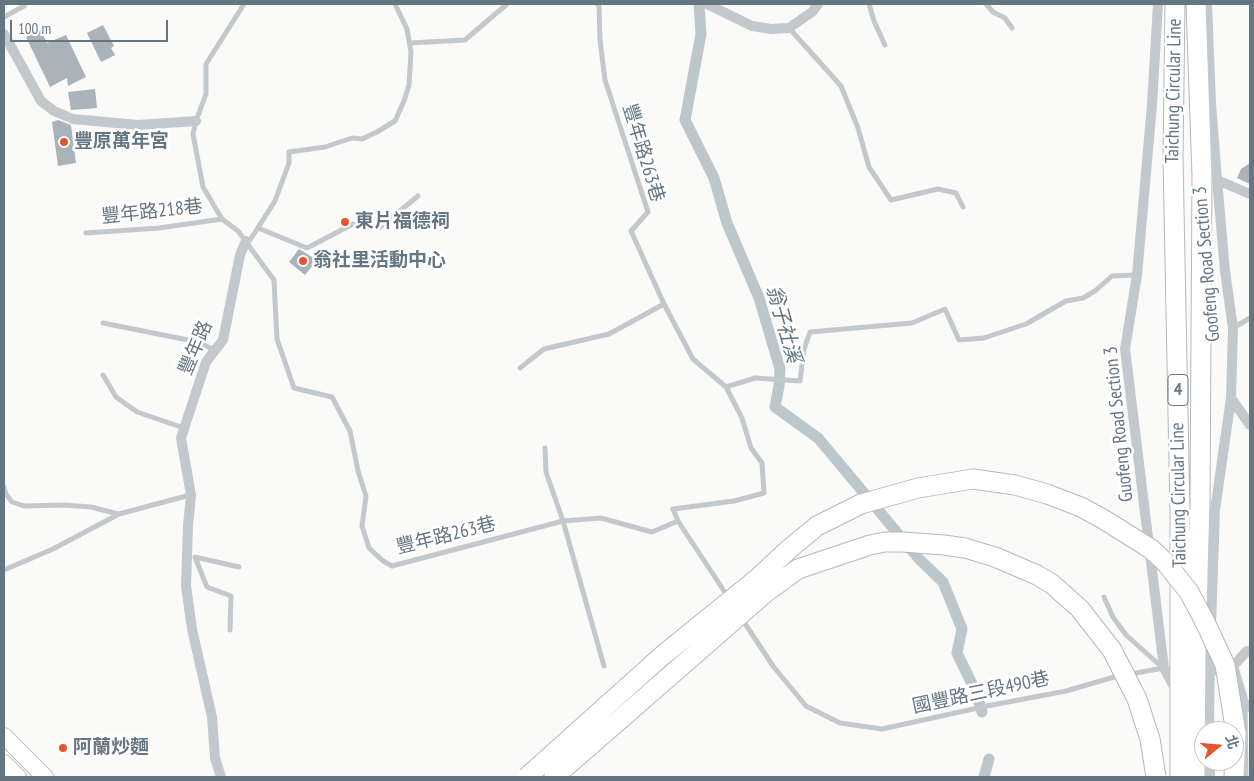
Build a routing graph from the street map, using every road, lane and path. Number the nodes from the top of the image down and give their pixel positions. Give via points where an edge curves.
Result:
1 (25, 4) edge
2 (244, 4) edge
3 (395, 4) edge
4 (507, 4) edge
5 (597, 4) edge
6 (707, 4) edge
7 (818, 4) edge
8 (869, 4) edge
9 (986, 4) edge
10 (1158, 4) edge
11 (1167, 4) edge
12 (1175, 4) edge
13 (1191, 4) edge
14 (1196, 4) edge
15 (1207, 4) edge
16 (4, 17) edge
17 (789, 28) junction
18 (1012, 28) dead end
19 (4, 34) edge
20 (410, 44) junction
21 (885, 45) dead end
22 (196, 122) junction
23 (1217, 180) junction
24 (1250, 194) edge
25 (418, 196) dead end
26 (963, 206) dead end
27 (222, 220) junction
28 (258, 228) junction
29 (86, 234) dead end
30 (246, 242) junction
31 (1137, 275) junction
32 (664, 304) junction
33 (1250, 318) edge
34 (104, 323) dead end
35 (1233, 328) junction
36 (214, 350) junction
37 (520, 368) dead end
38 (103, 375) dead end
39 (726, 387) junction
40 (1231, 398) junction
41 (1250, 425) edge
42 (184, 428) junction
43 (545, 448) dead end
44 (4, 487) edge
45 (191, 495) junction
46 (118, 514) junction
47 (563, 521) junction
48 (678, 521) junction
49 (191, 556) junction
50 (238, 567) dead end
51 (4, 570) edge
52 (1104, 598) dead end
53 (230, 630) dead end
54 (1250, 651) edge
55 (604, 666) dead end
56 (1233, 666) junction
57 (1164, 668) junction
58 (1209, 672) junction
59 (1177, 691) junction
60 (1247, 705) edge
61 (1209, 721) edge
62 (4, 736) edge
63 (4, 763) edge
64 (18, 777) edge
65 (44, 777) edge
66 (221, 777) edge
67 (527, 777) edge
68 (554, 777) edge
69 (1156, 777) edge
70 (1178, 777) edge
71 (1195, 777) edge
72 (1234, 777) edge
73 (1246, 777) edge

1 - 16 lane
2 - 22 lane via 206,64 206,94
3 - 20 lane
4 - 20 lane via 465,40
5 - 32 lane, 豐年路263巷 via 605,80 648,212 631,231
6 - 17 street via 752,26
7 - 17 street
8 - 21 lane
9 - 18 lane via 1005,18
10 - 31 street, Guofeng Road Section 3
11 - 59 highway, bridge via 1161,205
12 - 70 highway, Taichung Circular Line / 4 via 1173,158 1180,515
13 - 71 highway, Taichung Circular Line / 4, bridge via 1189,308
14 - 71 highway via 1202,176
15 - 23 street, Goofeng Road Section 3
17 - 26 lane via 841,86 869,167 891,200 938,189 956,194
19 - 22 street via 41,101 54,111 73,119 138,125
20 - 28 lane via 409,85 395,121 362,139 352,138 325,147 289,152 289,163 275,201
22 - 27 lane via 194,134 204,187
23 - 24 street
23 - 35 street, Goofeng Road Section 3
25 - 28 lane via 379,228 352,224 307,248
27 - 29 lane, 豐年路218巷
27 - 30 lane via 238,231
28 - 30 lane
30 - 36 street, 豐年路 via 240,255 223,340
30 - 47 lane, 豐年路263巷 via 274,280 277,339 294,388 332,397 350,431 366,496 362,526 369,548 383,561 392,566
31 - 39 lane via 1112,276 1083,298 1066,301 1026,324 984,338 958,340 945,309 912,323 810,332 800,381 755,378
31 - 57 street, Guofeng Road Section 3 via 1125,349
32 - 37 lane via 608,334 544,349
32 - 39 lane, 豐年路263巷 via 693,359
33 - 35 lane
34 - 36 lane via 198,342
35 - 40 street, Goofeng Road Section 3
36 - 42 street, 豐年路 via 206,362
38 - 42 lane via 116,397 137,412
39 - 48 lane, 豐年路263巷 via 742,418 751,448 762,463 764,493 673,509
40 - 41 street
40 - 58 street, Goofeng Road Section 3 via 1215,510
42 - 45 street, 豐年路 via 181,438
43 - 47 lane via 546,472
44 - 46 lane via 12,502 24,506 91,506
45 - 46 lane
45 - 49 street, 豐年路
46 - 51 lane via 53,549
47 - 48 lane, 豐年路263巷 via 601,518 652,532
47 - 55 lane
48 - 57 lane, 國豐路三段490巷 via 773,666 806,706 840,723 882,729
49 - 50 lane
49 - 53 lane via 207,587 231,596
49 - 66 street, 豐年路 via 186,586
52 - 57 lane via 1126,635
54 - 56 street
56 - 58 street
56 - 60 street
57 - 59 street, Guofeng Road Section 3
58 - 61 street, Goofeng Road Section 3
59 - 70 street
60 - 73 lane
62 - 65 main road
63 - 64 main road
67 - 72 highway, bridge via 663,655 816,526 861,504 918,488 973,479 1015,485 1081,507 1151,549 1166,564 1189,592 1225,665 1236,733
68 - 69 highway, bridge via 765,593 798,569 870,545 894,542 944,545 995,556 1052,584 1080,609 1112,650 1130,685 1150,739

